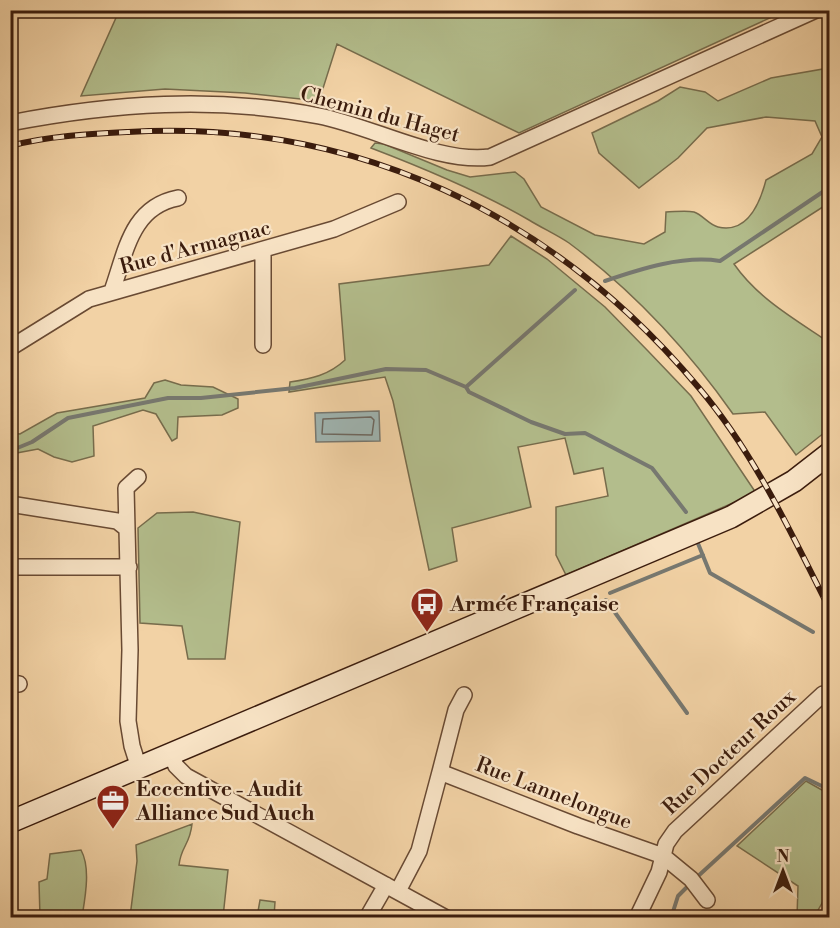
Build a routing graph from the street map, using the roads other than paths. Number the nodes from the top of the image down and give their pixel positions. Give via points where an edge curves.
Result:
1 (816, 10) edge
2 (10, 123) edge
3 (178, 198) dead end
4 (398, 202) dead end
5 (263, 250) junction
6 (112, 291) junction
7 (263, 345) dead end
8 (10, 348) edge
9 (830, 453) edge
10 (830, 466) edge
11 (138, 477) dead end
12 (794, 481) junction
13 (10, 504) edge
14 (127, 529) junction
15 (10, 567) edge
16 (129, 567) junction
17 (464, 695) dead end
18 (830, 700) edge
19 (171, 754) junction
20 (140, 768) junction
21 (440, 772) junction
22 (10, 822) edge
23 (663, 856) junction
24 (392, 888) junction
25 (707, 900) dead end
26 (367, 918) edge
27 (446, 918) edge
28 (637, 918) edge

1 - 2 street, Chemin du Haget via 484,158 450,156 320,116 229,104 124,106
3 - 6 street via 161,202 136,225
4 - 5 street, Rue d'Armagnac via 353,223
5 - 6 street, Rue d'Armagnac
5 - 7 street
6 - 8 street, Rue d'Armagnac via 77,306
9 - 12 main road
10 - 12 street
11 - 14 street via 126,488
12 - 19 main road via 731,518
13 - 14 street via 117,521
14 - 16 street
15 - 16 street
16 - 20 street via 128,721
17 - 21 street via 456,710
18 - 23 street, Rue Docteur Roux via 823,694 685,820 670,837
19 - 20 main road
19 - 24 street via 186,776
20 - 22 main road
21 - 23 street, Rue Lannelongue
21 - 24 street via 419,851
23 - 25 street, Rue Lannelongue via 692,879
23 - 28 street, Rue Docteur Roux
24 - 26 street
24 - 27 street

